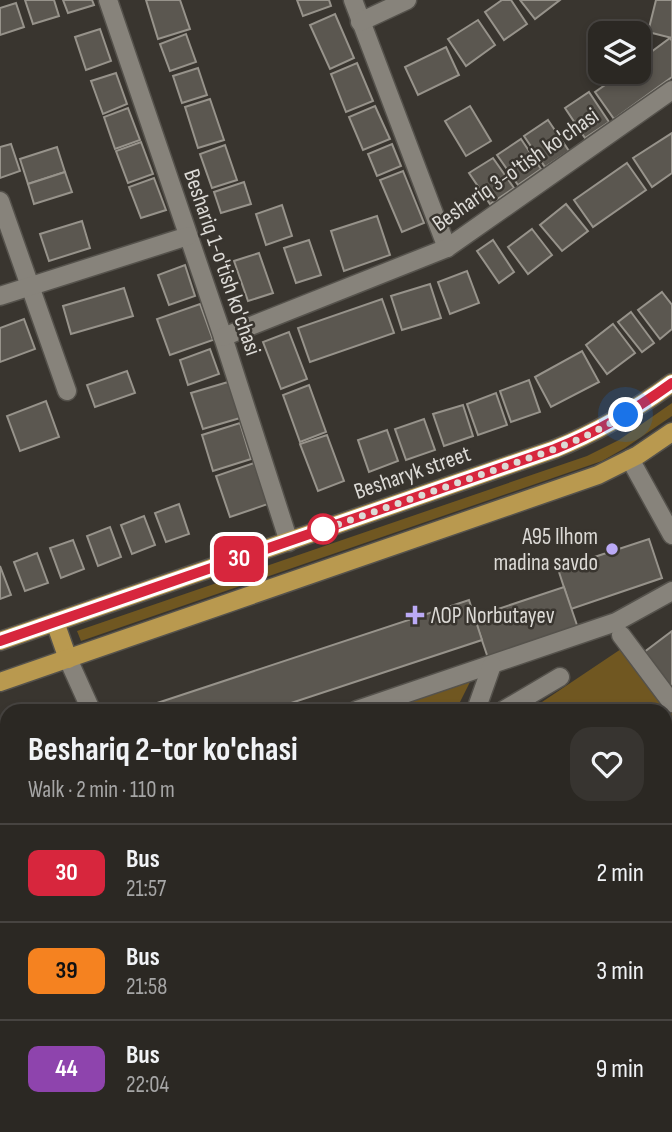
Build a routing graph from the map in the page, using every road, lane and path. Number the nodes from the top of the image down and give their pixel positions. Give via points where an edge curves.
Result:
1 (108, 0) edge
2 (353, 0) edge
3 (407, 0) edge
4 (360, 22) junction
5 (672, 90) edge
6 (0, 201) edge
7 (188, 236) junction
8 (447, 248) junction
9 (0, 296) edge
10 (223, 337) junction
11 (672, 383) edge
12 (67, 391) dead end
13 (672, 432) edge
14 (630, 459) junction
15 (672, 535) edge
16 (289, 541) junction
17 (672, 591) edge
18 (55, 622) junction
19 (621, 635) dead end
20 (0, 641) edge
21 (68, 659) junction
22 (492, 665) junction
23 (560, 677) dead end
24 (0, 682) edge
25 (672, 703) edge
26 (88, 704) edge
27 (374, 704) edge
28 (478, 704) edge
29 (514, 704) edge

1 - 7 street, Beshariq 1-o'tish ko'chasi
2 - 4 street
3 - 4 street
4 - 8 street
5 - 8 street, Beshariq 3-o'tish ko'chasi
6 - 12 street
7 - 9 street
7 - 10 street, Beshariq 1-o'tish ko'chasi
8 - 10 street, Beshariq 3-o'tish ko'chasi
10 - 16 street, Beshariq 1-o'tish ko'chasi
11 - 16 main road, Besharyk street via 584,437
13 - 14 main road
14 - 15 street
14 - 21 main road via 598,475
16 - 18 main road, Besharyk street
17 - 22 street via 616,622
18 - 20 main road, Besharyk street
18 - 21 main road
19 - 25 street
21 - 24 main road
21 - 26 street
22 - 27 street
22 - 28 street
23 - 29 street

